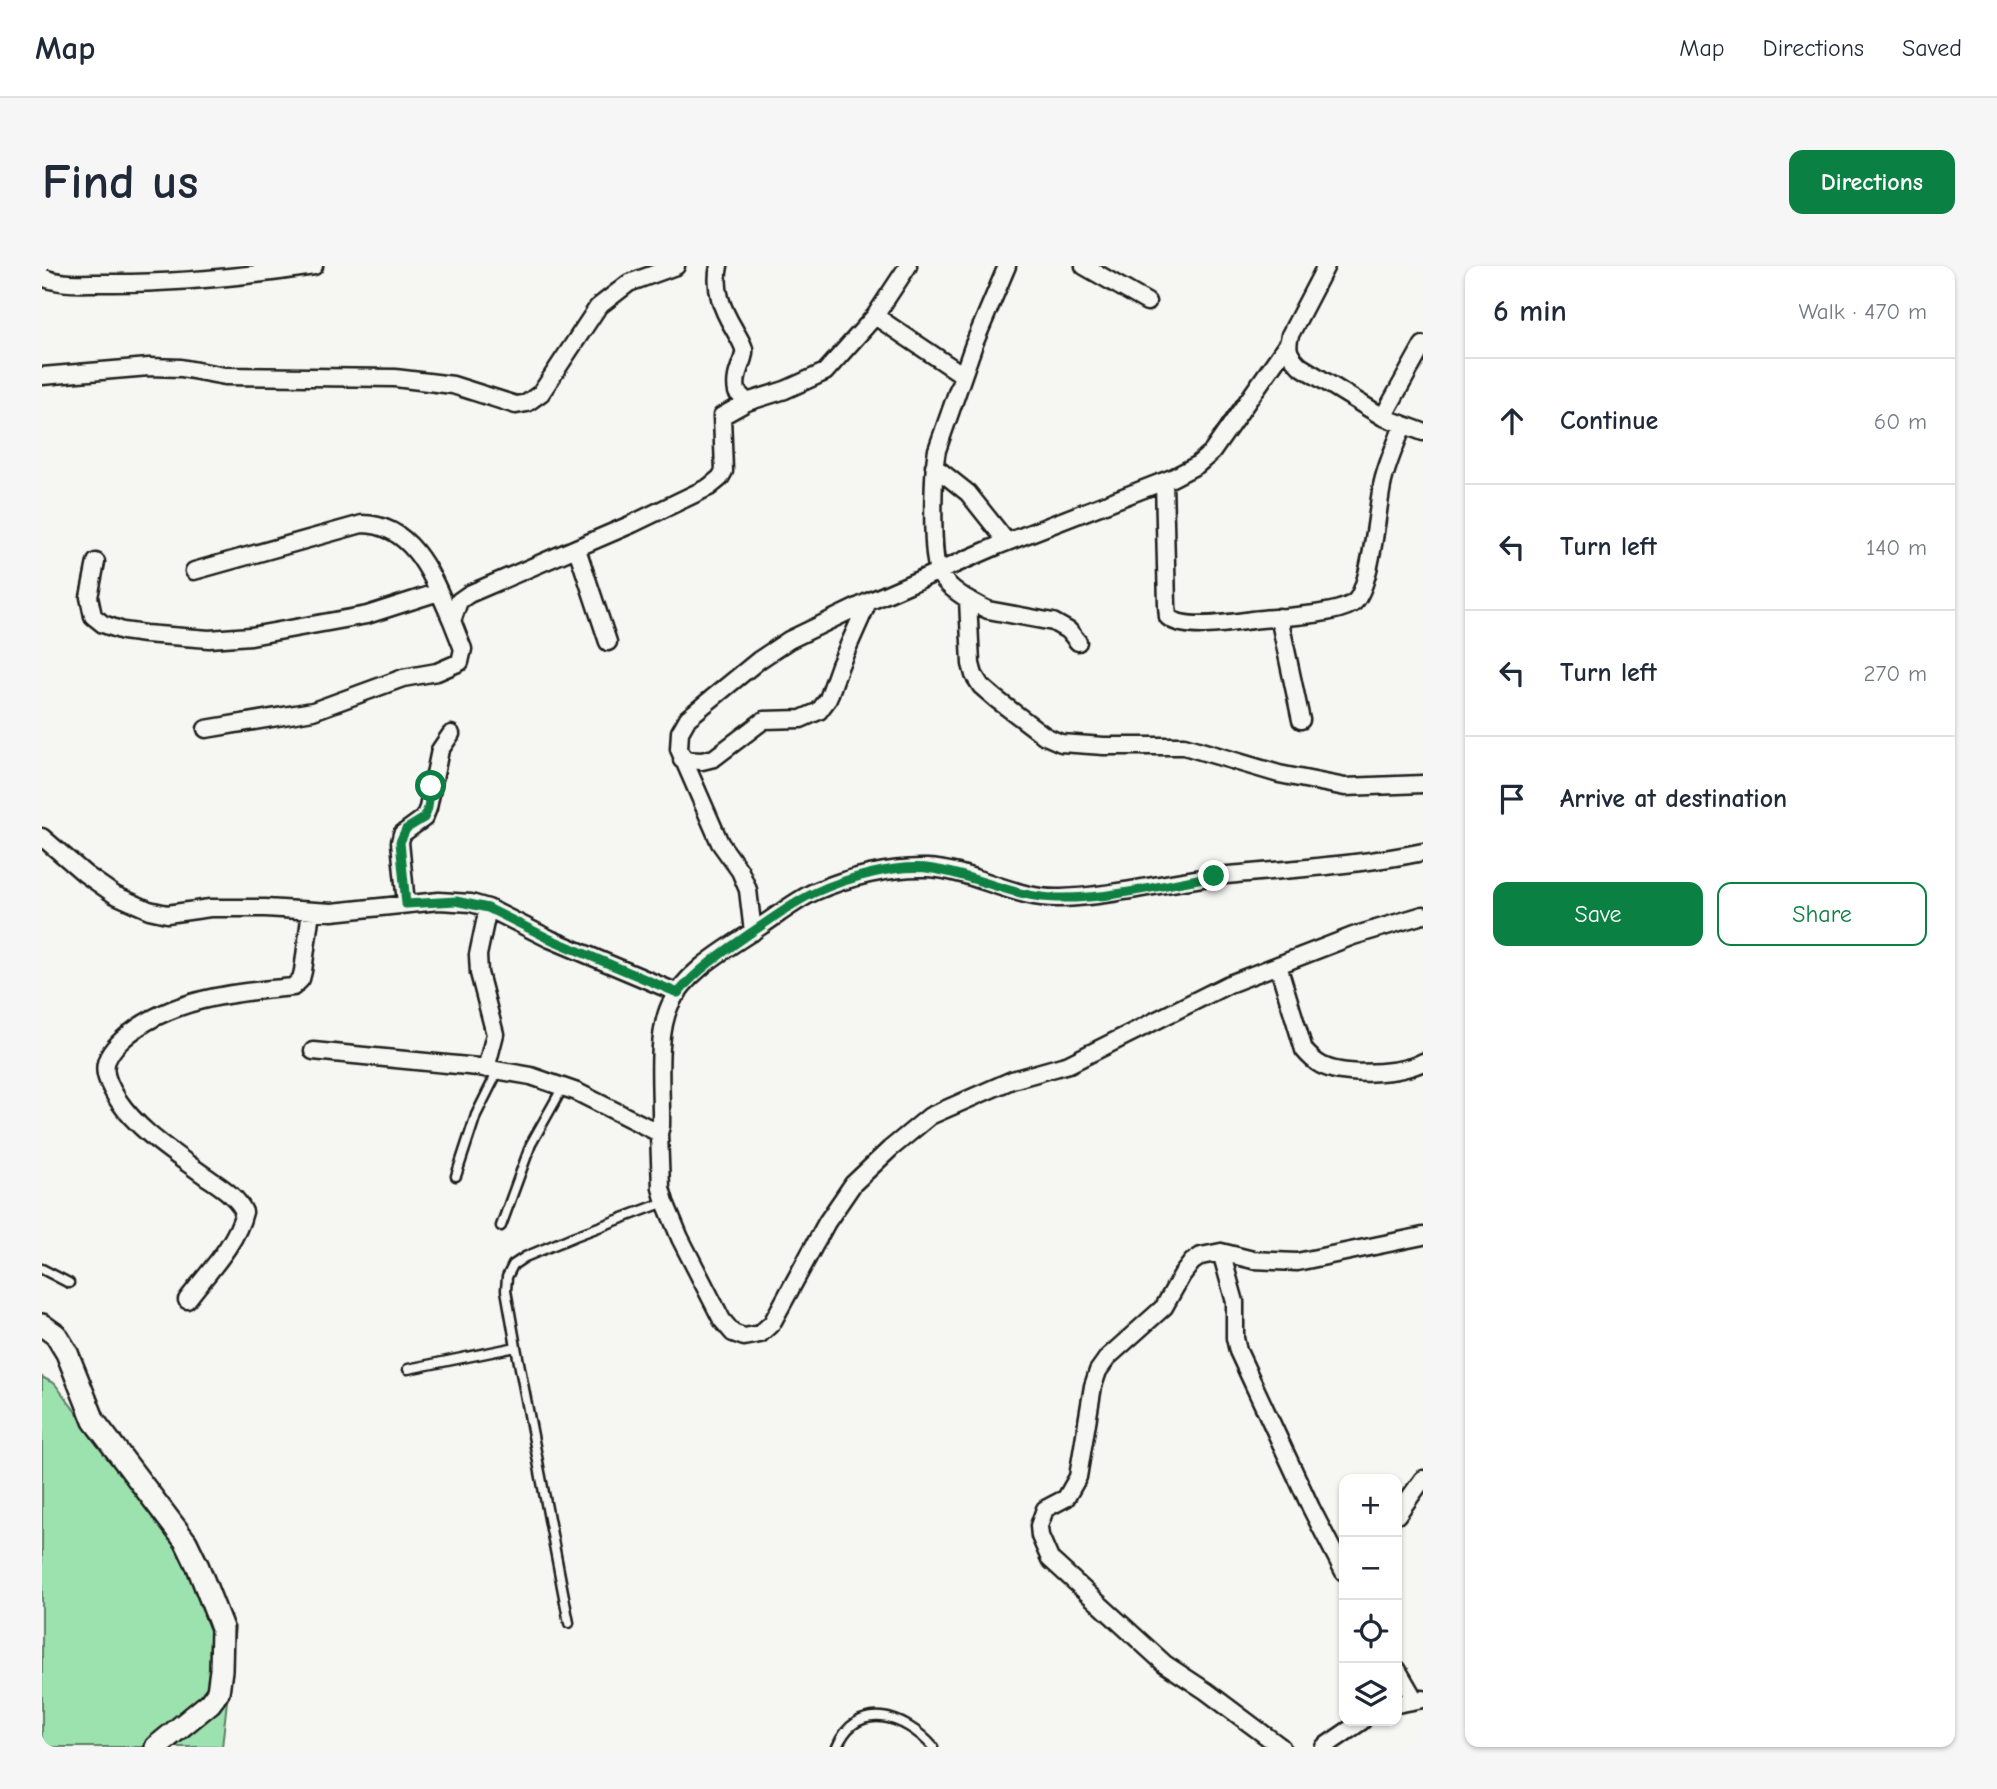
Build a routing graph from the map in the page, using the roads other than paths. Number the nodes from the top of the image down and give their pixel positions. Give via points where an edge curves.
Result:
1 (118, 266) edge
2 (314, 266) edge
3 (676, 266) edge
4 (719, 266) edge
5 (908, 266) edge
6 (1007, 266) edge
7 (1084, 266) edge
8 (1326, 266) edge
9 (42, 277) edge
10 (119, 283) junction
11 (1147, 302) dead end
12 (875, 316) junction
13 (1423, 345) edge
14 (1286, 346) junction
15 (963, 375) junction
16 (42, 376) edge
17 (747, 402) junction
18 (1383, 417) junction
19 (1403, 425) junction
20 (1423, 432) edge
21 (933, 466) junction
22 (1164, 481) junction
23 (1007, 542) junction
24 (577, 549) junction
25 (96, 562) dead end
26 (194, 571) dead end
27 (937, 572) junction
28 (439, 592) junction
29 (968, 599) junction
30 (868, 602) junction
31 (1279, 617) junction
32 (452, 621) junction
33 (608, 642) dead end
34 (1078, 642) dead end
35 (1301, 720) dead end
36 (206, 729) dead end
37 (451, 734) dead end
38 (682, 760) junction
39 (1423, 784) edge
40 (42, 837) edge
41 (1423, 852) edge
42 (406, 904) junction
43 (488, 908) junction
44 (311, 911) junction
45 (1423, 915) edge
46 (753, 932) junction
47 (1278, 965) junction
48 (678, 993) junction
49 (313, 1051) dead end
50 (1423, 1062) edge
51 (492, 1070) junction
52 (563, 1087) junction
53 (659, 1133) junction
54 (456, 1176) dead end
55 (665, 1202) junction
56 (501, 1226) dead end
57 (1423, 1236) edge
58 (1221, 1252) junction
59 (42, 1269) edge
60 (69, 1283) dead end
61 (187, 1300) dead end
62 (42, 1325) edge
63 (516, 1347) junction
64 (408, 1369) dead end
65 (1423, 1479) edge
66 (1402, 1508) edge
67 (1339, 1562) edge
68 (569, 1622) dead end
69 (1402, 1676) edge
70 (1419, 1699) edge
71 (1355, 1726) edge
72 (156, 1747) edge
73 (837, 1747) edge
74 (933, 1747) edge
75 (1281, 1747) edge
76 (1324, 1747) edge

1 - 10 street
2 - 10 street via 149,284
3 - 16 street via 629,283 606,300 541,393 516,405 453,386 395,378 226,376 149,367
4 - 17 street via 718,292 744,348 736,375 737,392
5 - 12 street
6 - 15 street
7 - 11 street
8 - 14 street
9 - 10 street via 62,283
12 - 15 street
12 - 17 street via 825,372
13 - 18 street
14 - 18 street via 1300,366
14 - 22 street via 1212,452
15 - 21 street
17 - 24 street via 722,416 724,471 720,478
18 - 19 street
19 - 20 street
19 - 31 street via 1382,483 1358,599 1342,608
21 - 23 street via 968,493
21 - 27 street
22 - 23 street
22 - 31 street via 1168,617 1184,625
23 - 27 street
24 - 32 street via 470,594 459,601
24 - 33 street
25 - 28 street via 89,597 93,616 123,631 145,634 209,639 251,636 367,615
26 - 28 street via 375,524 412,548
27 - 29 street
27 - 30 street
28 - 32 street
29 - 34 street via 988,610 1062,625
29 - 39 street via 971,664 981,686 1060,743 1184,746 1279,774 1345,787
30 - 38 street via 789,640 717,692 688,718 680,732
30 - 38 street via 819,711 801,719 764,720 714,758
31 - 35 street
32 - 36 street via 464,653 453,666 403,678 313,711
37 - 42 street via 440,750 424,818 402,834
38 - 46 street via 720,842 740,871
40 - 44 street via 115,895 149,910 167,914 210,908
41 - 46 street via 1057,898 929,868 896,869 813,893
42 - 43 street via 456,901
42 - 44 street
43 - 48 street
43 - 51 street via 478,972 495,1034
44 - 61 street via 303,971 293,987 214,997 165,1012 126,1036 107,1059 106,1082 128,1115 234,1198 244,1212 232,1240
45 - 47 street
46 - 48 street via 714,958
47 - 50 street via 1304,1050 1312,1059 1334,1070 1367,1072
47 - 55 street via 1229,984 1069,1064 1013,1080 930,1116 853,1184 772,1323 760,1334 744,1337 733,1333 722,1320
48 - 53 street via 666,1018 662,1044
49 - 51 street
51 - 52 street
51 - 54 lane
52 - 53 street
52 - 56 lane via 531,1144
53 - 55 street
55 - 63 lane via 513,1265 506,1290
57 - 58 street via 1297,1262 1253,1260
58 - 67 street via 1235,1303 1238,1350
58 - 75 street via 1192,1262 1164,1307 1098,1371 1077,1477 1066,1498 1045,1509 1040,1536 1050,1559 1165,1664
59 - 60 lane
62 - 72 street via 56,1335 67,1353 94,1421 186,1542 222,1628 218,1692 211,1703
63 - 64 lane
63 - 68 lane
65 - 66 street
69 - 70 street
71 - 76 street
73 - 74 lane via 847,1730 864,1717 874,1716 916,1731

